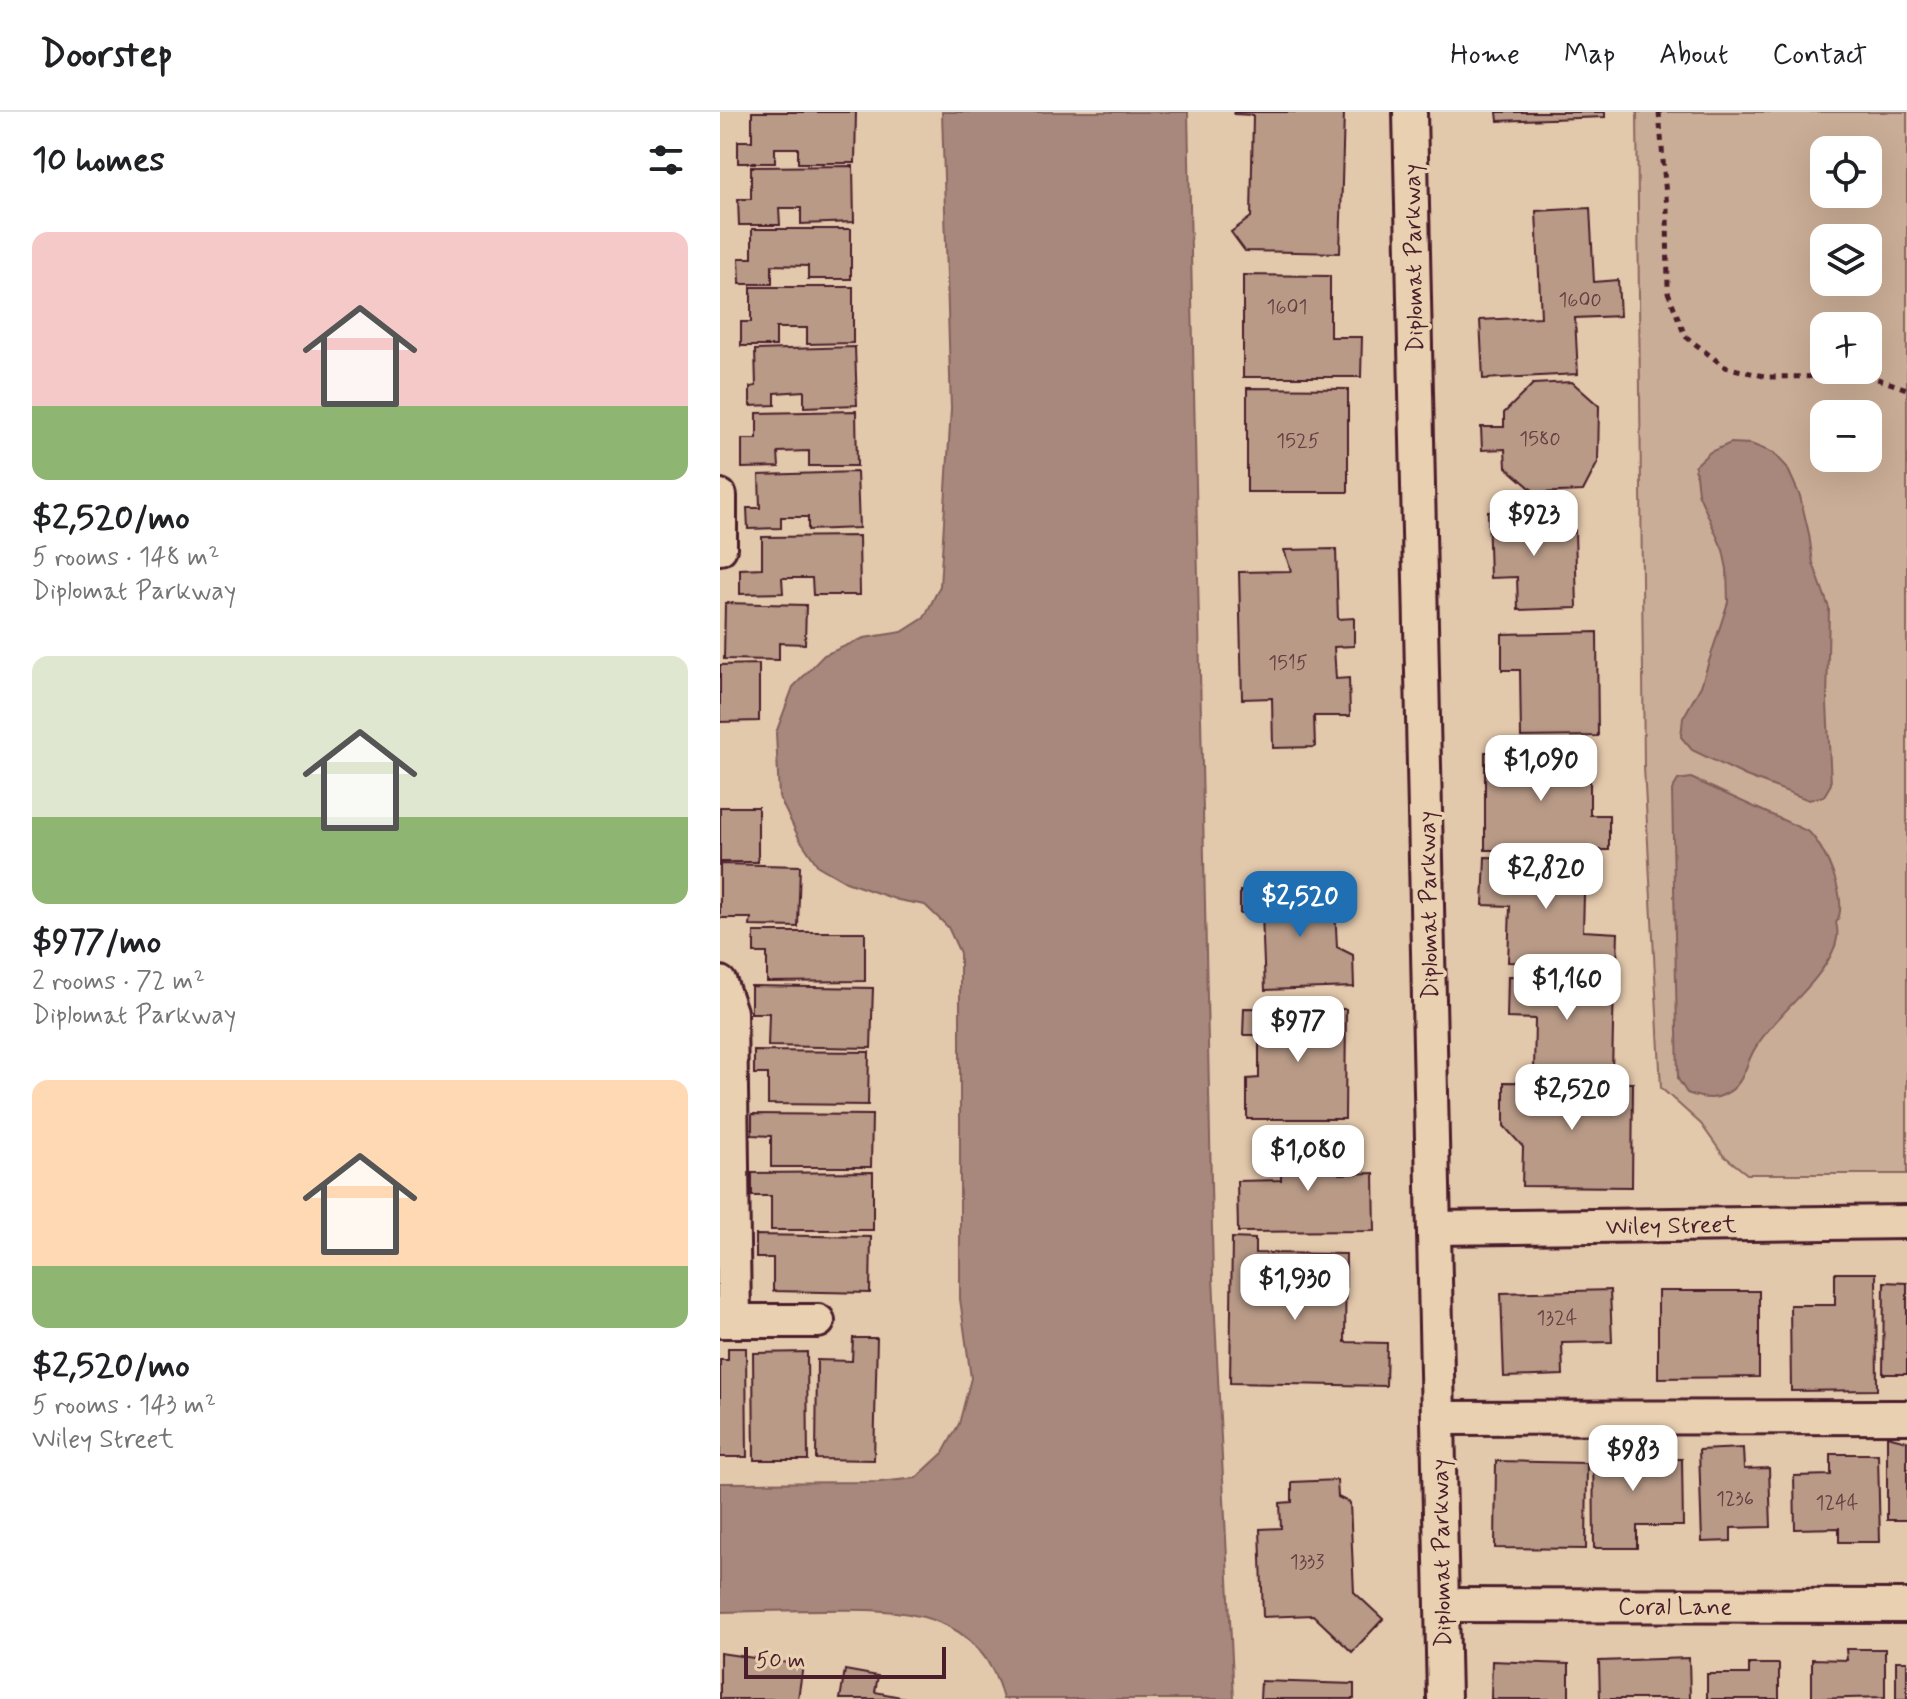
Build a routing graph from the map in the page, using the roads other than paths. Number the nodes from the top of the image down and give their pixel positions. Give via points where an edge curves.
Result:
1 (1410, 112) edge
2 (720, 496) edge
3 (720, 548) edge
4 (720, 983) edge
5 (1907, 1222) edge
6 (1435, 1228) junction
7 (727, 1321) edge
8 (818, 1321) dead end
9 (1907, 1417) edge
10 (1438, 1418) junction
11 (1442, 1605) junction
12 (1907, 1606) edge
13 (1444, 1699) edge

1 - 6 street, Diplomat Parkway
2 - 3 street
4 - 7 street via 730,1012
5 - 6 street, Wiley Street
6 - 10 street, Diplomat Parkway
7 - 8 street
9 - 10 street
10 - 11 street, Diplomat Parkway
11 - 12 street, Coral Lane
11 - 13 street, Diplomat Parkway

